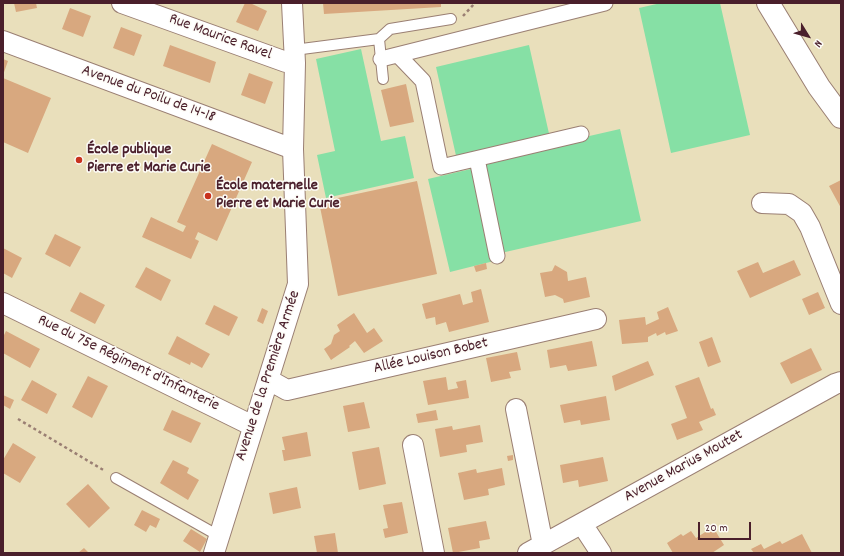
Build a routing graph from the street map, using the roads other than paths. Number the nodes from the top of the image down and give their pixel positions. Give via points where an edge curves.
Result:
1 (122, 3) edge
2 (292, 3) edge
3 (605, 3) edge
4 (768, 3) edge
5 (451, 19) dead end
6 (379, 39) junction
7 (3, 41) edge
8 (398, 55) junction
9 (294, 57) junction
10 (381, 59) junction
11 (383, 79) dead end
12 (841, 117) edge
13 (581, 134) dead end
14 (293, 149) junction
15 (476, 159) junction
16 (762, 203) dead end
17 (497, 256) dead end
18 (3, 302) edge
19 (841, 304) edge
20 (596, 319) dead end
21 (268, 380) junction
22 (841, 382) edge
23 (516, 409) dead end
24 (253, 426) junction
25 (413, 445) dead end
26 (116, 478) road end
27 (582, 524) junction
28 (216, 544) edge
29 (535, 549) edge
30 (434, 553) edge
31 (601, 553) edge

1 - 9 street, Rue Maurice Ravel via 286,62
2 - 9 street, Avenue de la Première Armée
3 - 8 street
4 - 12 street via 819,87
5 - 6 lane via 390,29
6 - 9 lane
6 - 10 lane
7 - 14 street, Avenue du Poilu de 14-18
8 - 10 street
8 - 15 street via 423,81 441,167
9 - 14 street, Avenue de la Première Armée
10 - 11 lane
13 - 15 street
14 - 21 street, Avenue de la Première Armée via 298,284
15 - 17 street
16 - 19 street via 789,204 802,213 810,226
18 - 24 street, Rue du 75e Régiment d'Infanterie
20 - 21 street, Allée Louison Bobet via 287,390
21 - 24 street, Avenue de la Première Armée
22 - 27 street, Avenue Marius Moutet
23 - 29 street
24 - 28 street, Avenue de la Première Armée
25 - 30 street
26 - 28 lane
27 - 29 street, Avenue Marius Moutet
27 - 31 street

